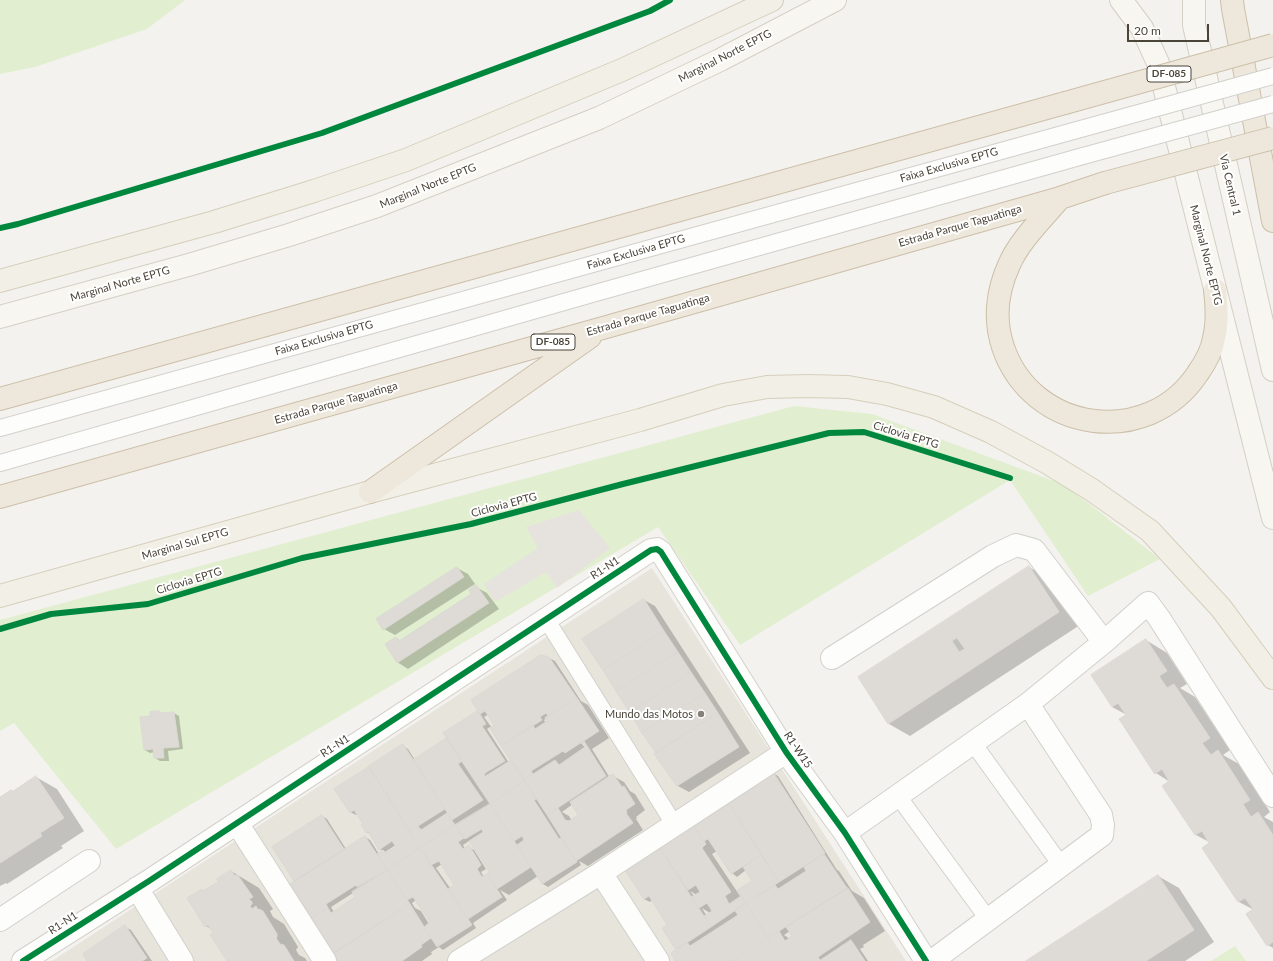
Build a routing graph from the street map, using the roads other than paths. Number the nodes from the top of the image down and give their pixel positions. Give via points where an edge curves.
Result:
1 (772, 0) edge
2 (835, 0) edge
3 (1121, 0) edge
4 (1194, 0) edge
5 (1232, 0) edge
6 (1273, 45) edge
7 (1273, 76) edge
8 (1273, 104) edge
9 (1273, 138) edge
10 (1060, 198) junction
11 (1273, 221) edge
12 (0, 281) edge
13 (1215, 290) junction
14 (0, 317) edge
15 (603, 328) junction
16 (1273, 370) edge
17 (0, 399) edge
18 (0, 428) edge
19 (0, 463) edge
20 (370, 492) junction
21 (0, 497) edge
22 (1273, 518) edge
23 (656, 549) joint
24 (0, 596) edge
25 (546, 619) junction
26 (1104, 642) junction
27 (832, 658) dead end
28 (1273, 678) edge
29 (1028, 704) junction
30 (973, 743) junction
31 (786, 752) junction
32 (898, 796) junction
33 (1273, 796) edge
34 (237, 822) junction
35 (674, 824) junction
36 (845, 834) junction
37 (89, 861) dead end
38 (1061, 865) junction
39 (600, 873) junction
40 (137, 888) junction
41 (988, 919) junction
42 (0, 920) edge
43 (486, 954) edge
44 (23, 961) edge
45 (182, 961) edge
46 (325, 961) edge
47 (459, 961) edge
48 (658, 961) edge
49 (926, 961) edge
50 (932, 961) edge

1 - 12 main road via 622,70 406,160 214,222
2 - 14 main road, Marginal Norte EPTG via 720,60 599,118 377,206 192,264
3 - 13 main road, Marginal Norte EPTG via 1142,28 1158,62
4 - 16 main road, Via Central 1 via 1194,25
5 - 11 highway
6 - 17 highway, DF-085, bridge
7 - 18 lane, Faixa Exclusiva EPTG, bridge
8 - 19 lane, bridge
9 - 10 highway, Estrada Parque Taguatinga / DF-085, bridge via 1105,183
10 - 13 highway via 1022,243 1009,264 1000,287 997,311 1000,336 1007,359 1020,380 1037,397 1058,411 1081,420 1105,423 1130,420 1153,412 1175,400 1206,362 1214,339 1218,314
10 - 15 highway, Estrada Parque Taguatinga / DF-085
13 - 22 main road, Marginal Norte EPTG
15 - 20 highway
15 - 21 highway, Estrada Parque Taguatinga / DF-085
20 - 24 main road, Marginal Sul EPTG
20 - 28 main road, Marginal Sul EPTG via 640,420 723,395 767,387 808,386 848,387 887,394 934,407 991,432 1080,482 1150,531 1221,608
23 - 25 street, R1-N1
23 - 31 street, R1-W15 via 661,552
25 - 34 street, R1-N1
25 - 35 lane
26 - 27 street via 1034,550 1016,545 993,556
26 - 29 street
26 - 33 street via 1148,603
29 - 30 street
29 - 38 street via 1101,815 1102,835
30 - 32 street
30 - 38 lane
31 - 35 street
31 - 36 street, R1-W15
32 - 36 street
32 - 41 lane
34 - 40 street, R1-N1
34 - 46 street
35 - 39 street
36 - 49 street, R1-W15
37 - 42 street
38 - 41 street
39 - 43 street
39 - 48 street
40 - 44 street, R1-N1
40 - 45 street
41 - 50 street
43 - 47 street

